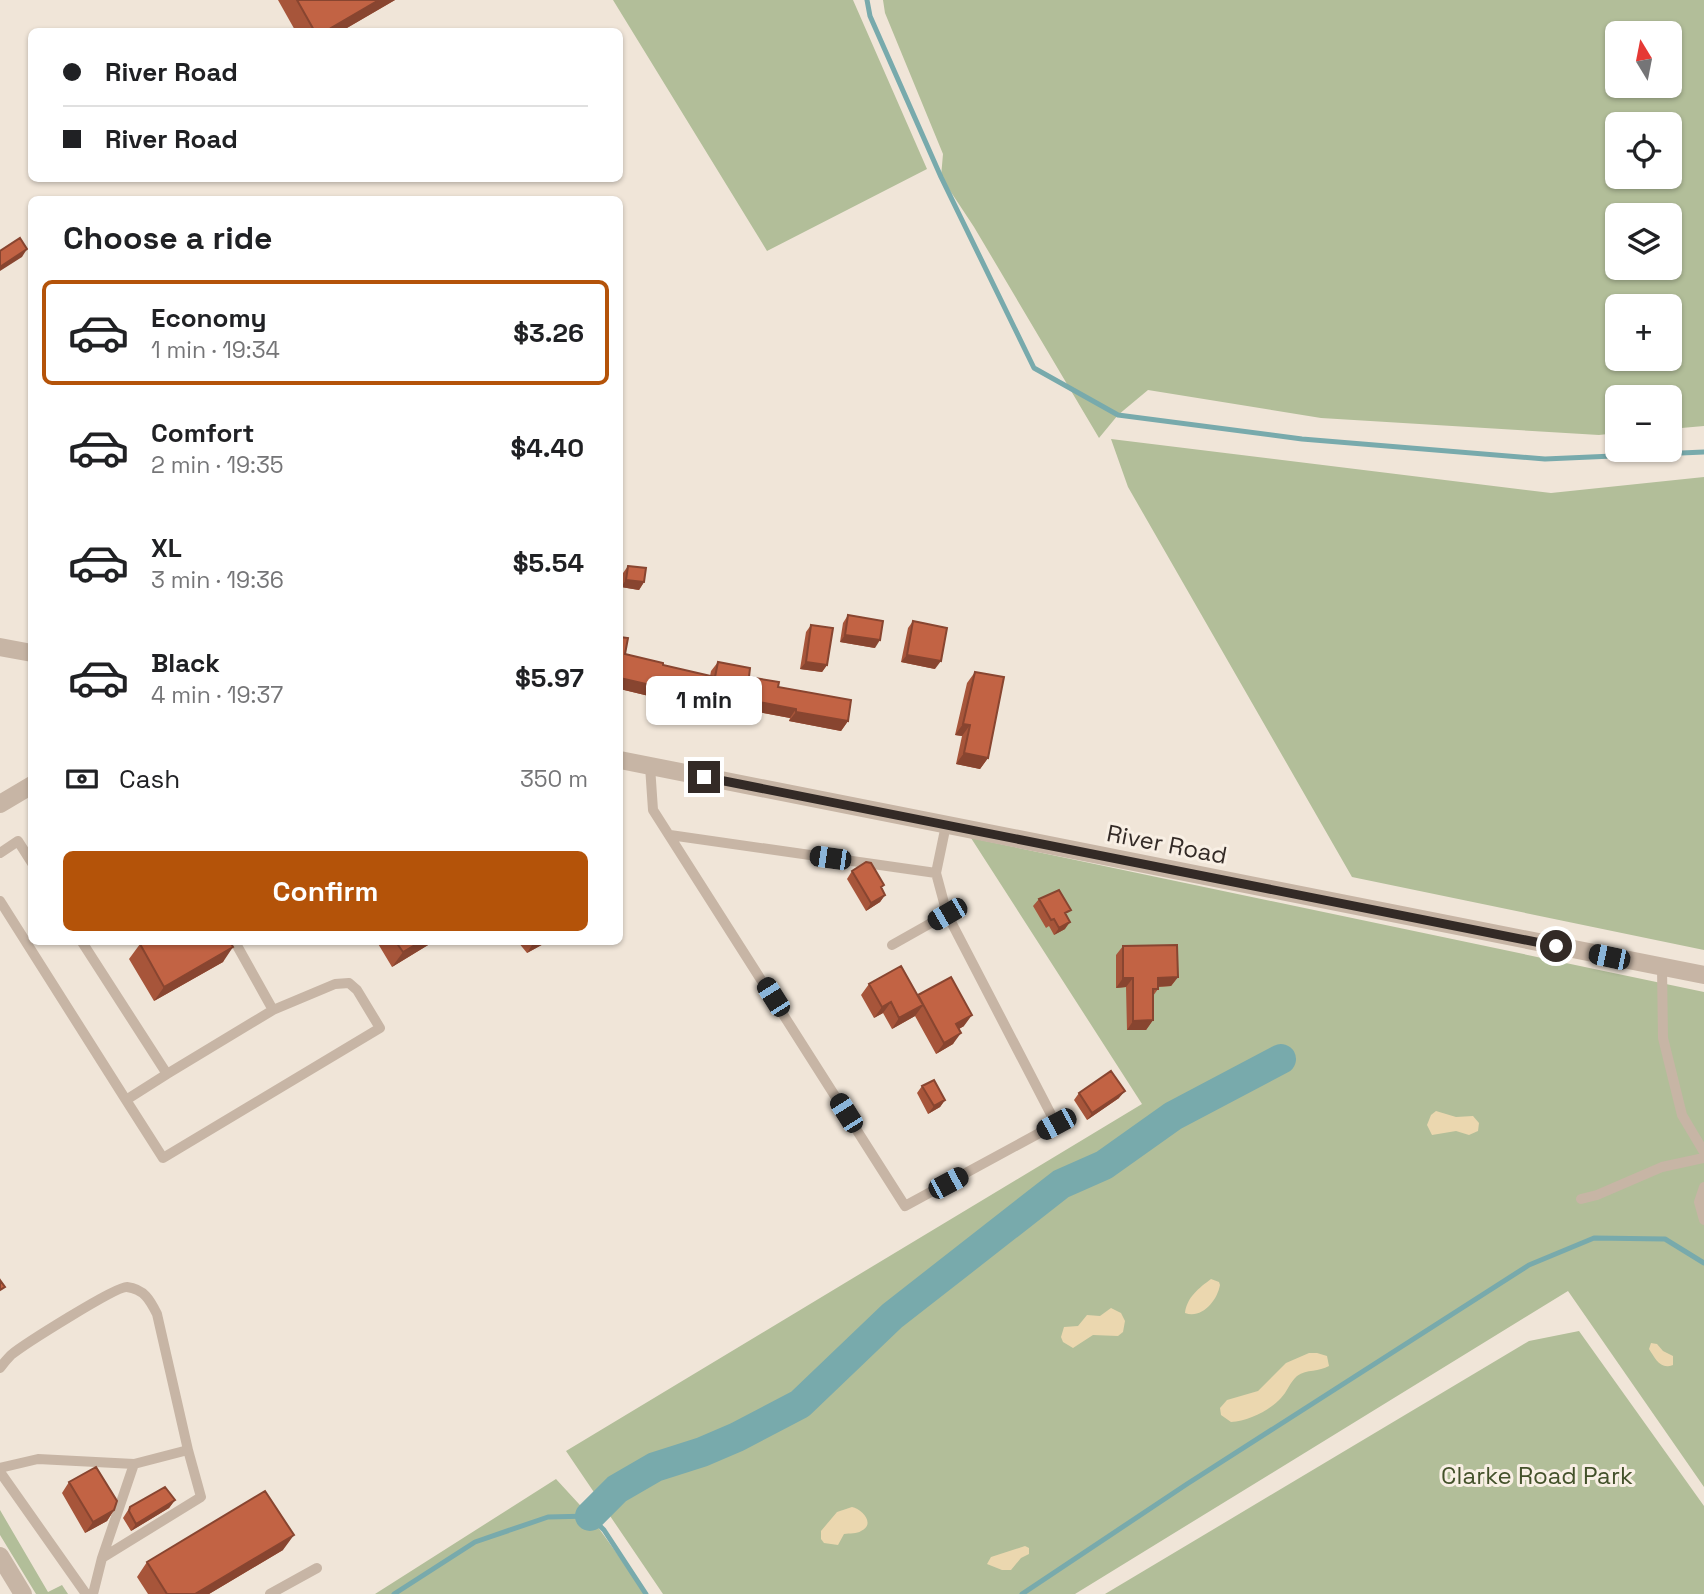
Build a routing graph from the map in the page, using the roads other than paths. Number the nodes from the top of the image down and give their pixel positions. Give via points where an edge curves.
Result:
1 (0, 647) edge
2 (28, 652) edge
3 (623, 761) edge
4 (650, 766) junction
5 (28, 787) edge
6 (0, 804) edge
7 (946, 825) junction
8 (670, 835) junction
9 (0, 853) edge
10 (28, 857) edge
11 (936, 873) junction
12 (0, 901) edge
13 (947, 914) junction
14 (84, 945) edge
15 (237, 945) edge
16 (892, 945) dead end
17 (1662, 967) junction
18 (1704, 975) edge
19 (273, 1010) junction
20 (167, 1074) junction
21 (126, 1100) junction
22 (1704, 1152) edge
23 (1704, 1158) edge
24 (1704, 1187) edge
25 (1581, 1199) dead end
26 (1704, 1220) edge
27 (0, 1368) edge
28 (188, 1450) junction
29 (134, 1464) junction
30 (0, 1470) edge
31 (0, 1556) edge
32 (102, 1558) junction
33 (317, 1568) dead end
34 (93, 1593) edge
35 (23, 1594) edge
36 (270, 1594) edge

1 - 2 street
3 - 4 street, River Road
4 - 7 street, River Road
4 - 8 lane via 653,810
5 - 6 street
7 - 11 lane
7 - 17 street, River Road
8 - 11 lane
8 - 13 lane via 905,1206 1056,1124
9 - 10 lane via 18,841
11 - 13 lane
12 - 21 lane
13 - 16 lane
14 - 20 lane
15 - 19 lane
17 - 18 street, River Road
17 - 22 lane via 1663,1038 1682,1115
19 - 20 lane
19 - 21 lane via 335,984 349,983 380,1028 163,1158
20 - 21 lane
23 - 25 lane via 1662,1167
24 - 26 lane via 1699,1202
27 - 28 lane via 11,1355 95,1301 123,1287 138,1290 150,1299 157,1314
28 - 29 lane
28 - 32 lane via 201,1497
29 - 30 lane via 38,1459
29 - 32 lane
30 - 34 lane
31 - 35 street
32 - 34 lane
33 - 36 lane

